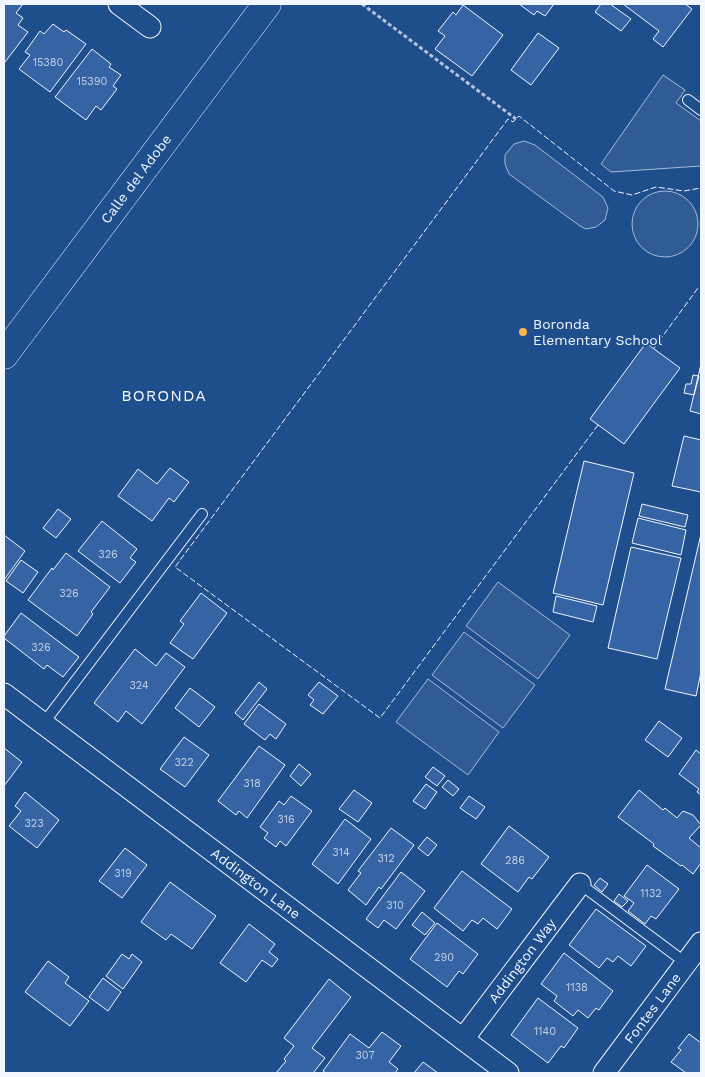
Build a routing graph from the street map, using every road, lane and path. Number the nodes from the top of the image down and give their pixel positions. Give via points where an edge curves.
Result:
1 (119, 4) edge
2 (267, 4) edge
3 (362, 4) edge
4 (150, 27) dead end
5 (688, 100) dead end
6 (701, 110) edge
7 (516, 119) dead end
8 (4, 354) edge
9 (202, 514) dead end
10 (4, 694) edge
11 (44, 724) junction
12 (580, 884) joint
13 (701, 943) edge
14 (686, 963) junction
15 (463, 1039) junction
16 (508, 1073) edge
17 (604, 1073) edge

1 - 4 street
2 - 8 street, Calle del Adobe
3 - 7 path
5 - 6 lane
9 - 11 lane
10 - 11 street, Addington Lane
11 - 15 street, Addington Lane
12 - 14 lane
12 - 15 street, Addington Way
13 - 14 street, Fontes Lane
14 - 17 street, Fontes Lane
15 - 16 street, Addington Lane

